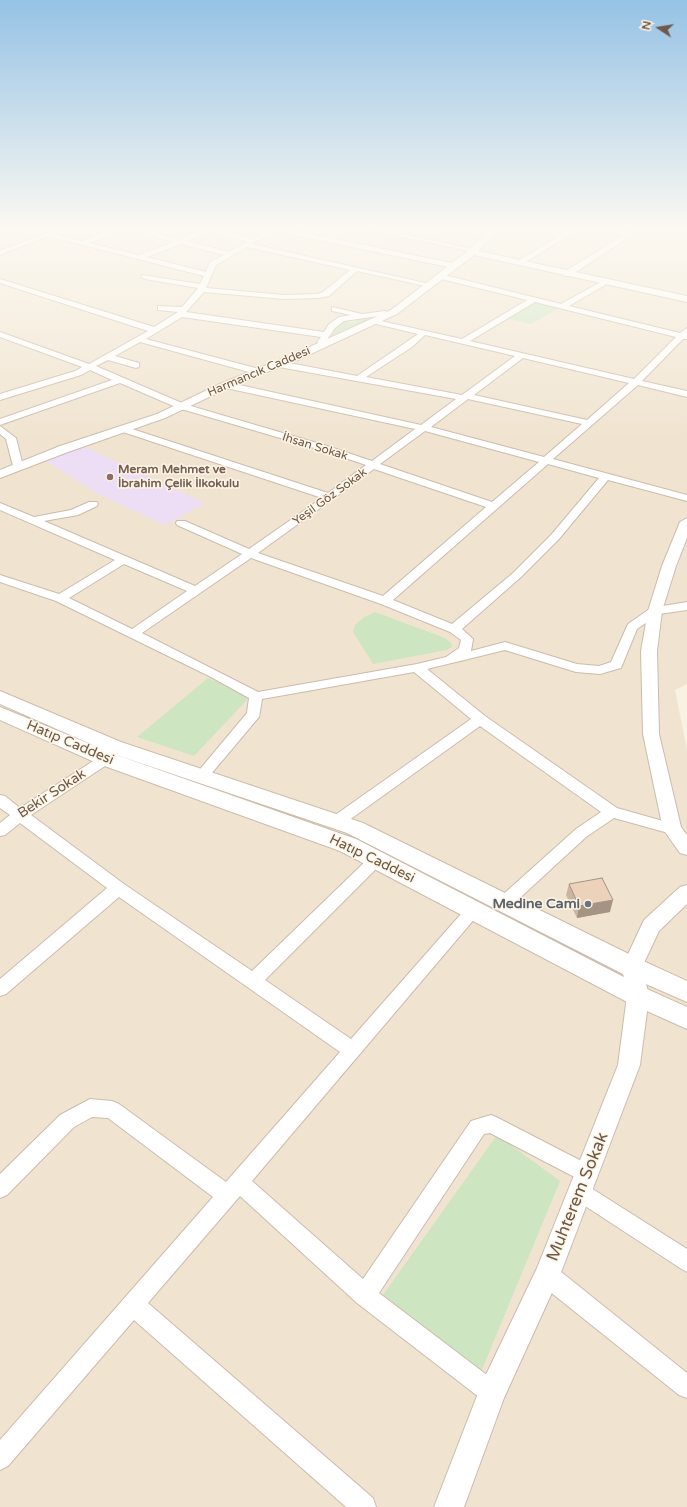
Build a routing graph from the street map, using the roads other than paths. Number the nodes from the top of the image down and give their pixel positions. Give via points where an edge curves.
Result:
1 (58, 299) edge
2 (193, 299) edge
3 (411, 299) edge
4 (534, 299) edge
5 (535, 299) edge
6 (574, 299) edge
7 (563, 306) junction
8 (161, 308) dead end
9 (335, 309) dead end
10 (182, 312) junction
11 (394, 312) junction
12 (363, 316) junction
13 (376, 321) junction
14 (155, 330) junction
15 (423, 332) junction
16 (0, 334) edge
17 (685, 334) edge
18 (326, 335) junction
19 (138, 339) junction
20 (464, 341) junction
21 (320, 346) junction
22 (522, 355) junction
23 (109, 357) junction
24 (279, 364) junction
25 (136, 365) dead end
26 (90, 367) junction
27 (260, 372) junction
28 (359, 378) junction
29 (120, 380) junction
30 (637, 381) junction
31 (226, 385) junction
32 (6, 387) dead end
33 (17, 392) junction
34 (687, 394) edge
35 (0, 397) edge
36 (466, 397) junction
37 (181, 406) junction
38 (0, 422) edge
39 (589, 423) junction
40 (424, 428) junction
41 (0, 429) edge
42 (123, 429) junction
43 (546, 459) junction
44 (18, 466) junction
45 (373, 466) junction
46 (0, 474) edge
47 (606, 476) junction
48 (330, 497) junction
49 (687, 498) edge
50 (94, 504) dead end
51 (0, 506) edge
52 (494, 506) junction
53 (33, 520) junction
54 (687, 522) edge
55 (181, 523) dead end
56 (250, 554) junction
57 (124, 559) junction
58 (0, 578) edge
59 (196, 591) junction
60 (60, 598) junction
61 (385, 601) junction
62 (687, 606) edge
63 (655, 611) junction
64 (454, 629) junction
65 (134, 633) junction
66 (447, 660) junction
67 (417, 668) junction
68 (256, 696) junction
69 (0, 697) edge
70 (0, 713) edge
71 (480, 719) junction
72 (106, 759) junction
73 (201, 777) junction
74 (0, 800) edge
75 (612, 812) junction
76 (20, 814) junction
77 (336, 822) junction
78 (672, 829) junction
79 (0, 831) edge
80 (687, 848) edge
81 (377, 860) junction
82 (118, 888) junction
83 (687, 892) edge
84 (504, 903) junction
85 (474, 910) junction
86 (632, 968) junction
87 (252, 982) junction
88 (0, 989) edge
89 (687, 992) edge
90 (638, 996) junction
91 (687, 1018) edge
92 (352, 1050) junction
93 (583, 1183) junction
94 (0, 1188) edge
95 (234, 1189) junction
96 (687, 1260) edge
97 (547, 1275) junction
98 (365, 1295) junction
99 (133, 1305) junction
100 (687, 1387) edge
101 (492, 1393) junction
102 (0, 1458) edge
103 (364, 1507) edge
104 (449, 1507) edge

1 - 14 street
2 - 10 street
3 - 11 street, Harmancık Caddesi
4 - 20 street
5 - 7 street
6 - 7 street
7 - 17 street
8 - 10 street
9 - 12 street
10 - 14 street
10 - 18 street
11 - 12 street
11 - 13 street, Harmancık Caddesi
12 - 18 street via 342,320 332,326
13 - 15 street
13 - 21 street, Harmancık Caddesi
14 - 19 street
15 - 20 street
15 - 28 street via 409,345
16 - 26 street, İhsan Sokak
17 - 30 street
18 - 21 street
19 - 23 street
19 - 27 street
20 - 22 street
21 - 24 street, Harmancık Caddesi
22 - 30 street
22 - 36 street, Yeşil Göz Sokak
23 - 25 street
23 - 26 street
24 - 27 street, Harmancık Caddesi
24 - 28 street
26 - 29 street, İhsan Sokak
26 - 33 street
27 - 31 street, Harmancık Caddesi
28 - 36 street
29 - 37 street, İhsan Sokak
29 - 38 street
30 - 34 street
30 - 39 street
31 - 37 street, Harmancık Caddesi
31 - 40 street
32 - 33 street
33 - 35 street
36 - 39 street
36 - 40 street, Yeşil Göz Sokak
37 - 42 street, Harmancık Caddesi
37 - 45 street, İhsan Sokak via 324,448
39 - 43 street
40 - 43 street
40 - 45 street, Yeşil Göz Sokak
41 - 44 street via 10,438
42 - 44 street, Harmancık Caddesi
42 - 48 street
43 - 47 street
43 - 52 street
44 - 46 street, Harmancık Caddesi
45 - 48 street, Yeşil Göz Sokak
45 - 52 street, İhsan Sokak
47 - 49 street
47 - 64 street via 555,537 517,575
48 - 56 street, Yeşil Göz Sokak
50 - 53 street via 74,513
51 - 53 street
52 - 61 street
53 - 57 street
54 - 63 street via 669,566
55 - 56 street
56 - 59 street, Yeşil Göz Sokak
56 - 61 street
57 - 59 street
57 - 60 street
58 - 60 street
59 - 65 street, Yeşil Göz Sokak
60 - 65 street
61 - 64 street
62 - 63 street
63 - 66 street via 632,627 616,665 600,670 576,668 505,646
63 - 78 street via 649,651 651,734
64 - 66 street via 467,639 465,650
65 - 68 street
66 - 67 street
67 - 68 street
67 - 71 street
68 - 73 street via 254,714
69 - 73 main road, Hatıp Caddesi via 114,747
70 - 72 main road, Hatıp Caddesi
71 - 75 street
71 - 77 street
72 - 76 street, Bekir Sokak
72 - 81 main road, Hatıp Caddesi via 348,845
73 - 77 main road, Hatıp Caddesi
74 - 76 street
75 - 78 street
75 - 84 street via 581,833
76 - 79 street, Bekir Sokak
76 - 82 street
77 - 84 main road, Hatıp Caddesi via 355,828
78 - 80 street
81 - 85 main road, Hatıp Caddesi
81 - 87 street
82 - 87 street
82 - 88 street
83 - 86 street via 651,926
84 - 86 main road, Hatıp Caddesi
85 - 90 main road, Hatıp Caddesi
85 - 92 street
86 - 89 main road, Hatıp Caddesi
86 - 90 street, Muhterem Sokak
87 - 92 street
90 - 91 main road, Hatıp Caddesi
90 - 93 street, Muhterem Sokak via 629,1065
92 - 95 street
93 - 96 street
93 - 97 street, Muhterem Sokak
93 - 98 street via 491,1124 478,1127
94 - 95 street via 67,1120 90,1108 112,1110
95 - 98 street
95 - 99 street
97 - 100 street
97 - 101 street, Muhterem Sokak
98 - 101 street
99 - 102 street
99 - 103 street
101 - 104 street, Muhterem Sokak

